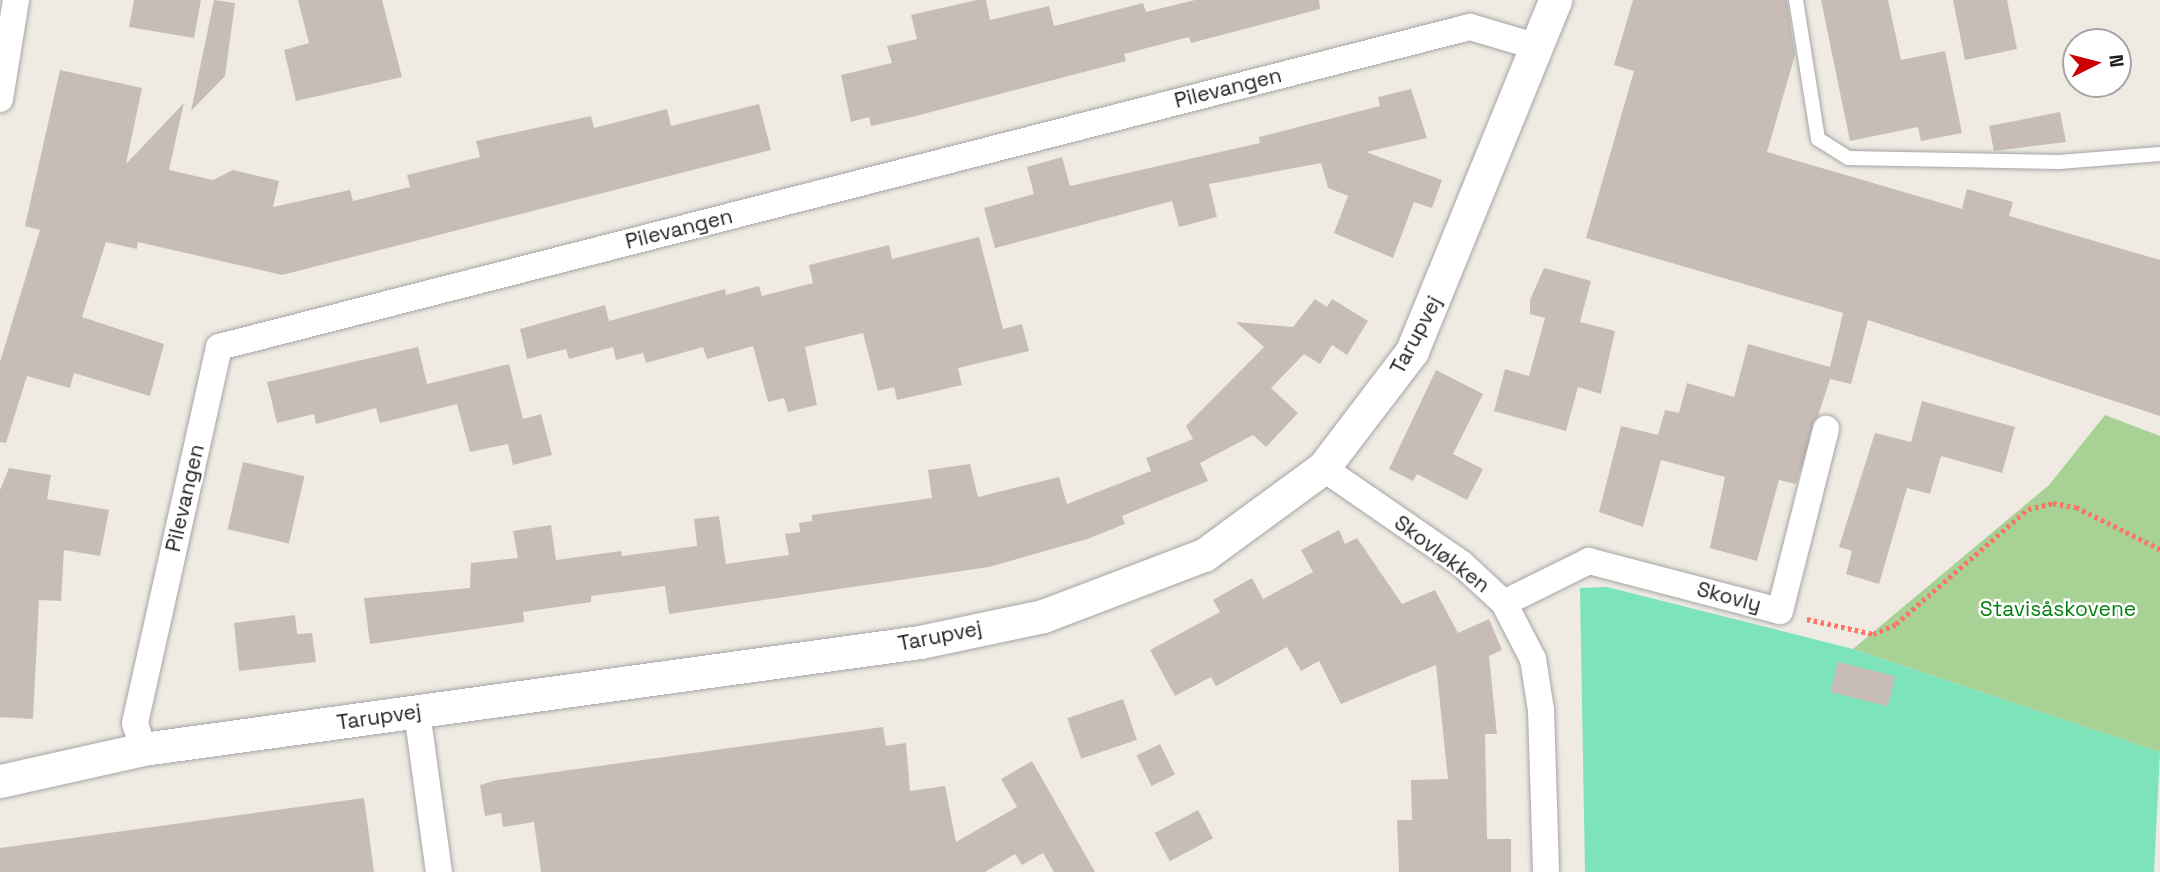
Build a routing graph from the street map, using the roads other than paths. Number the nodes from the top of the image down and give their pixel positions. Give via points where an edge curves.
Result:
1 (16, 0) edge
2 (1555, 0) edge
3 (1796, 0) edge
4 (1538, 47) junction
5 (0, 99) edge
6 (2160, 154) edge
7 (1826, 429) dead end
8 (1323, 468) junction
9 (1503, 603) junction
10 (417, 712) junction
11 (143, 750) junction
12 (0, 781) edge
13 (439, 872) edge
14 (1546, 872) edge

1 - 5 street
2 - 4 street, Tarupvej
3 - 6 lane via 1818,139 1847,158 2059,162
4 - 8 street, Tarupvej via 1412,351
4 - 11 street, Pilevangen via 1470,27 219,347 135,723
7 - 9 street, Skovly via 1780,611 1589,561
8 - 9 street, Skovløkken via 1462,564
8 - 10 street, Tarupvej via 1204,555 1043,616 920,642
9 - 14 street, Skovløkken via 1533,659 1541,710
10 - 11 street, Tarupvej
10 - 13 street
11 - 12 street, Tarupvej

